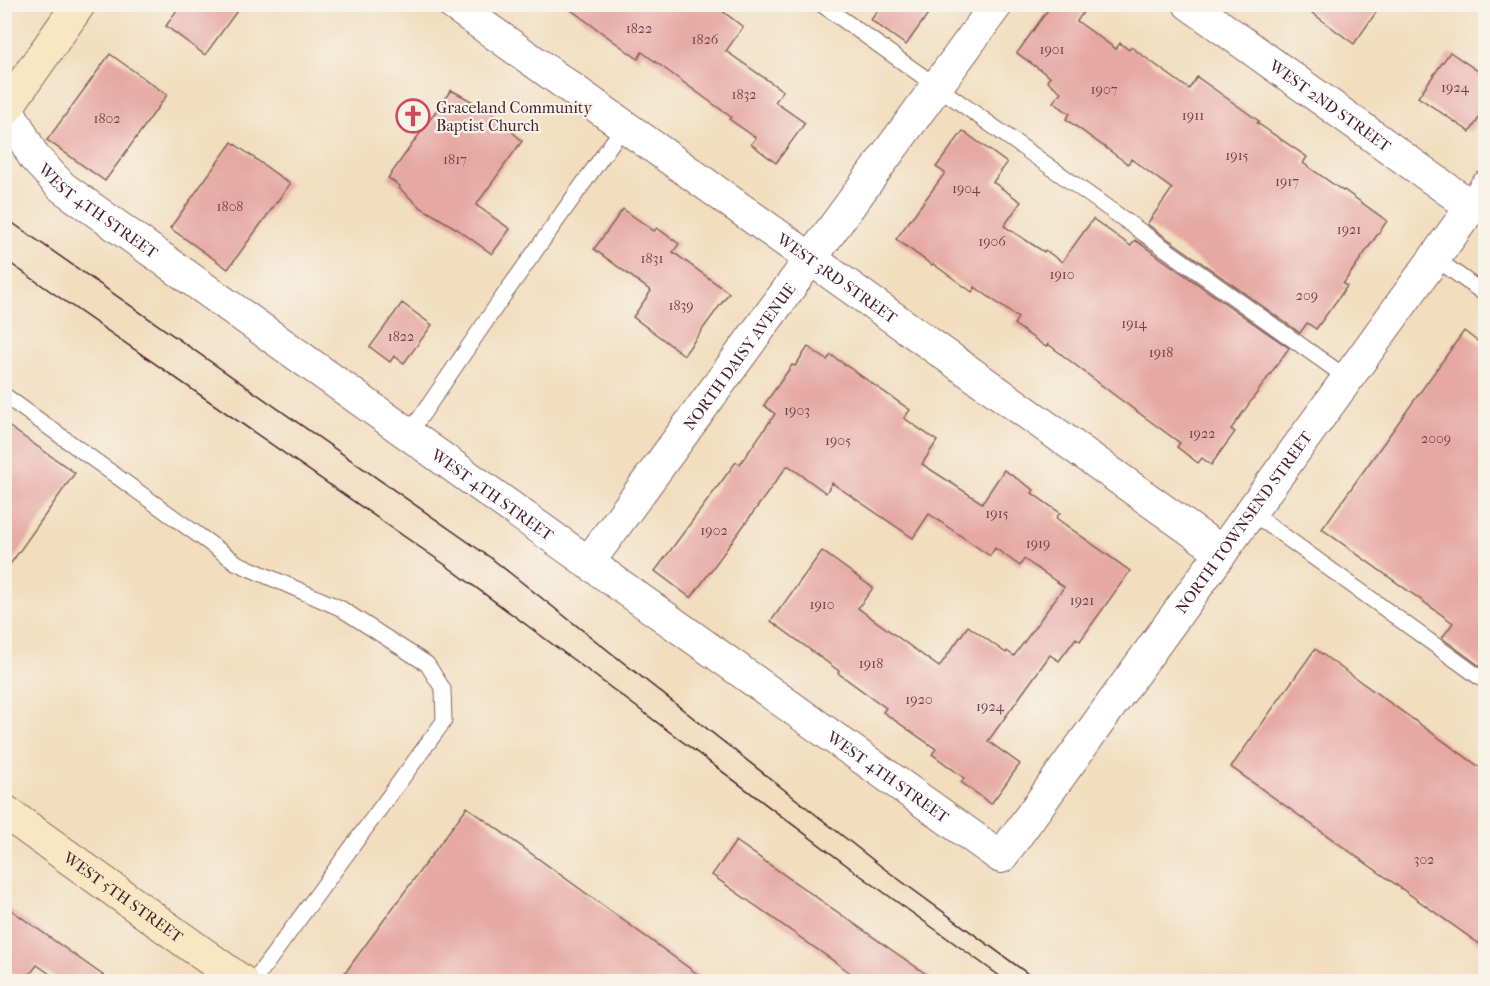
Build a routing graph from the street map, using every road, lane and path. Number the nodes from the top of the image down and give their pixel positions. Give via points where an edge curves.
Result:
1 (79, 4) edge
2 (453, 4) edge
3 (821, 4) edge
4 (997, 4) edge
5 (1189, 4) edge
6 (936, 87) junction
7 (6, 110) edge
8 (624, 126) junction
9 (1479, 197) edge
10 (1435, 258) junction
11 (811, 259) junction
12 (1485, 295) edge
13 (1347, 378) junction
14 (4, 395) edge
15 (409, 434) junction
16 (1251, 512) junction
17 (1222, 552) junction
18 (588, 563) junction
19 (1485, 682) edge
20 (8, 821) edge
21 (1001, 857) joint
22 (242, 981) edge
23 (253, 981) edge

1 - 7 street
2 - 8 street, WEST 3RD STREET
3 - 6 lane
4 - 6 street, NORTH DAISY AVENUE
5 - 9 street, WEST 2ND STREET
6 - 11 street, NORTH DAISY AVENUE
6 - 13 lane
7 - 15 street, WEST 4TH STREET via 34,157 62,187
8 - 11 street, WEST 3RD STREET
8 - 15 lane
9 - 10 street, NORTH TOWNSEND STREET
10 - 12 lane
10 - 13 street, NORTH TOWNSEND STREET
11 - 17 street, WEST 3RD STREET
11 - 18 street, NORTH DAISY AVENUE
13 - 16 street, NORTH TOWNSEND STREET
14 - 23 lane via 237,563 340,608 427,664 444,688 444,721
15 - 18 street, WEST 4TH STREET
16 - 17 street, NORTH TOWNSEND STREET
16 - 19 lane
17 - 21 street, NORTH TOWNSEND STREET
18 - 21 street, WEST 4TH STREET
20 - 22 street, WEST 5TH STREET

